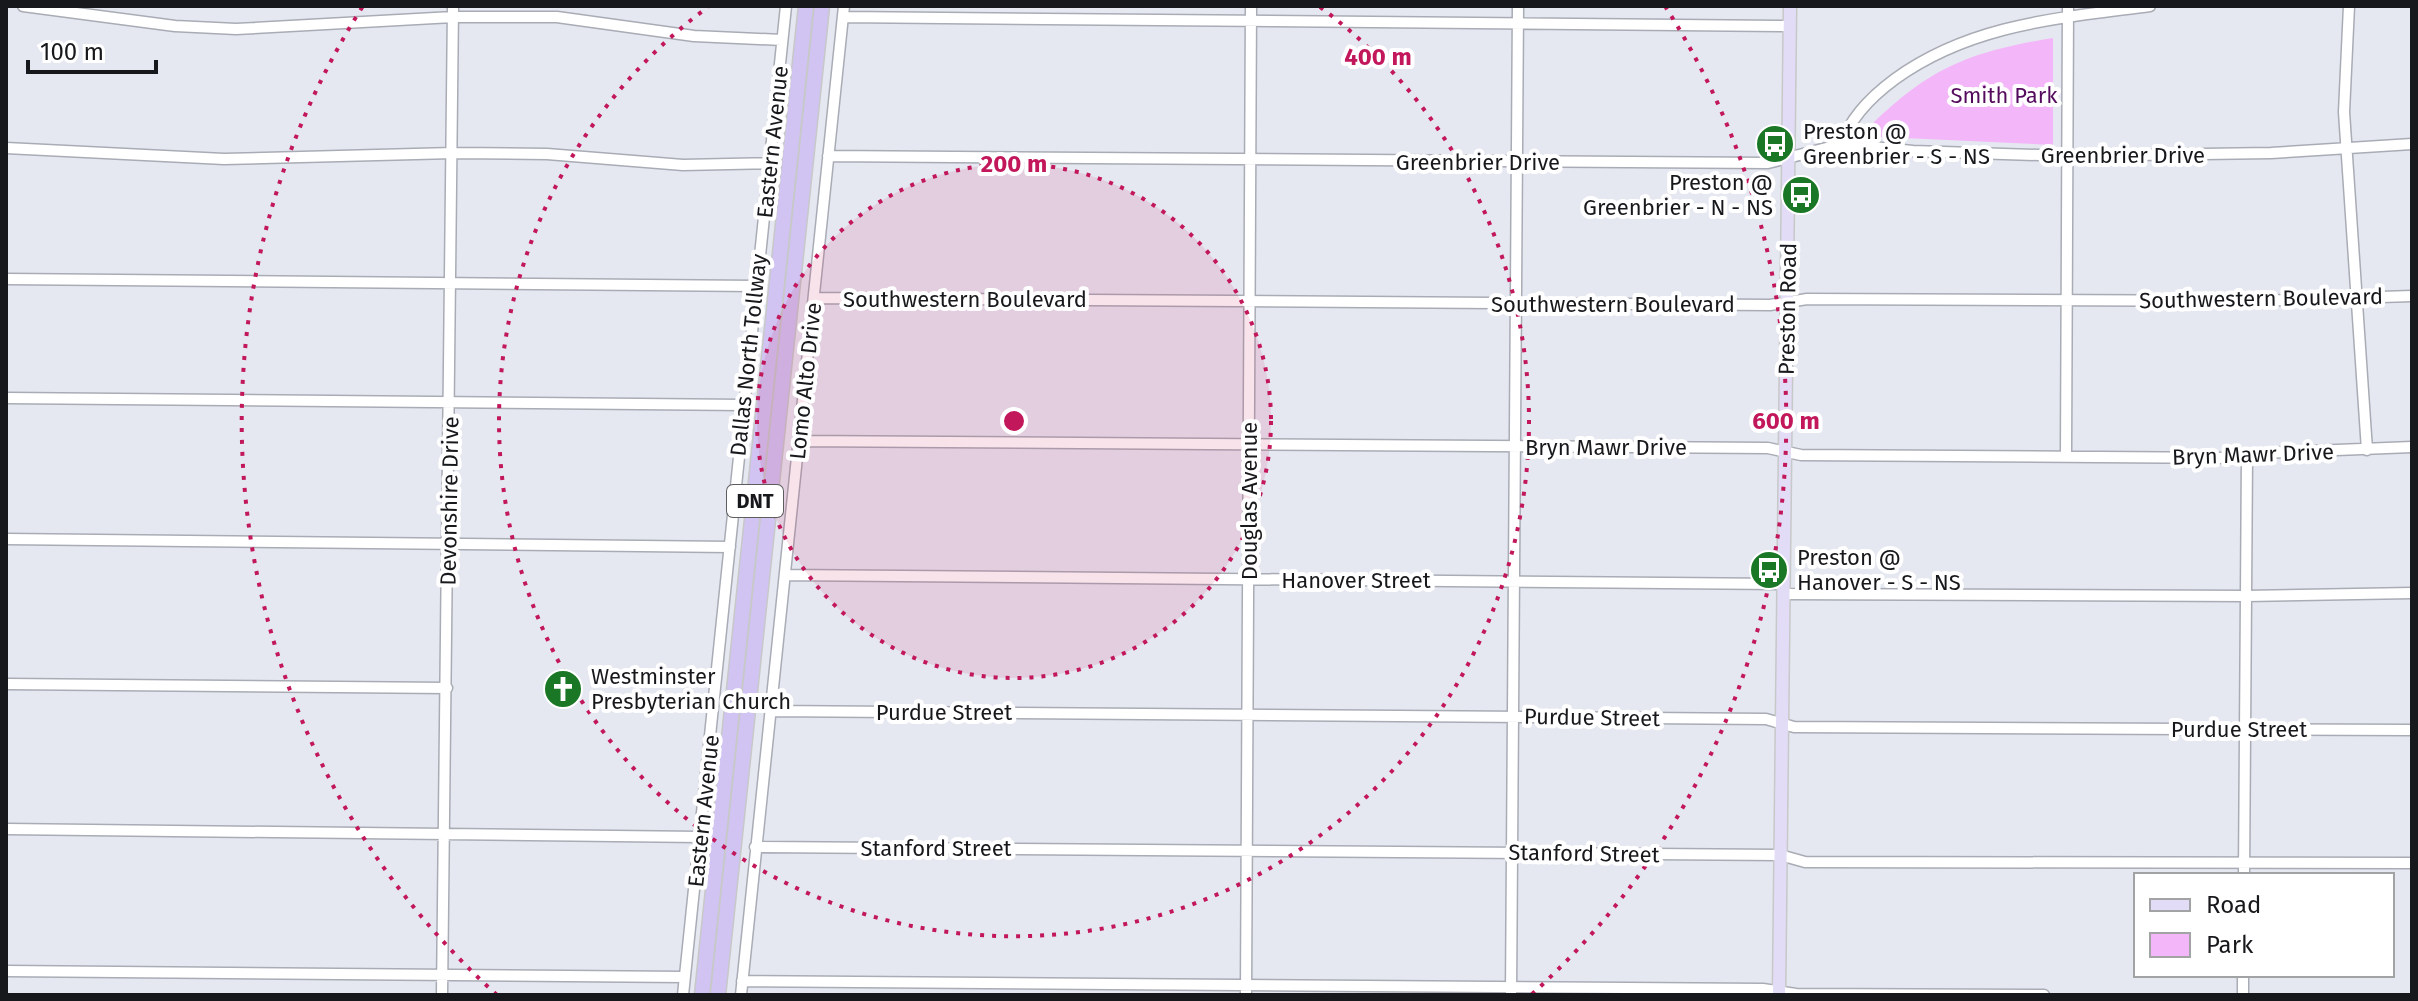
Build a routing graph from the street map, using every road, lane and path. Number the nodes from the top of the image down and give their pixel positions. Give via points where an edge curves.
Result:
1 (23, 6) edge
2 (786, 6) edge
3 (806, 6) edge
4 (822, 6) edge
5 (1251, 6) edge
6 (1518, 6) edge
7 (1790, 6) edge
8 (2150, 6) edge
9 (2349, 6) edge
10 (2068, 11) edge
11 (453, 12) edge
12 (843, 12) edge
13 (1251, 20) junction
14 (1518, 23) junction
15 (1790, 26) junction
16 (782, 40) junction
17 (1842, 144) junction
18 (2412, 144) edge
19 (6, 148) edge
20 (2346, 148) junction
21 (453, 153) junction
22 (828, 156) junction
23 (2067, 156) junction
24 (1788, 158) junction
25 (1251, 159) junction
26 (1517, 162) junction
27 (771, 163) junction
28 (6, 279) edge
29 (452, 284) junction
30 (756, 286) junction
31 (2412, 296) edge
32 (814, 298) junction
33 (2067, 299) junction
34 (2357, 299) junction
35 (1250, 301) junction
36 (1788, 302) junction
37 (1516, 303) junction
38 (6, 398) edge
39 (449, 404) junction
40 (744, 405) junction
41 (799, 441) junction
42 (1249, 444) junction
43 (1515, 446) junction
44 (2412, 447) edge
45 (2367, 450) junction
46 (1783, 451) junction
47 (2247, 455) junction
48 (2066, 456) junction
49 (6, 539) edge
50 (449, 543) junction
51 (730, 547) junction
52 (785, 575) junction
53 (1248, 579) junction
54 (1514, 581) junction
55 (1783, 589) junction
56 (2412, 593) edge
57 (2246, 596) junction
58 (6, 684) edge
59 (447, 688) junction
60 (771, 711) junction
61 (1248, 715) junction
62 (1513, 717) junction
63 (1781, 723) junction
64 (2244, 729) junction
65 (2412, 730) edge
66 (6, 829) edge
67 (444, 834) junction
68 (700, 837) junction
69 (755, 847) junction
70 (1247, 849) junction
71 (1512, 852) junction
72 (1780, 855) junction
73 (2244, 863) junction
74 (2412, 863) edge
75 (2244, 873) edge
76 (6, 971) edge
77 (442, 976) junction
78 (685, 977) junction
79 (742, 981) junction
80 (1246, 990) edge
81 (1511, 991) edge
82 (1779, 993) edge
83 (442, 995) edge
84 (683, 995) edge
85 (702, 995) edge
86 (718, 995) edge
87 (741, 995) edge
88 (2044, 995) edge

1 - 11 street via 124,22 236,29
2 - 16 street, Eastern Avenue
3 - 85 highway, Dallas North Tollway / DNT
4 - 86 highway, Dallas North Tollway / DNT
5 - 13 street, Douglas Avenue
6 - 14 street
7 - 15 main road, Preston Road
8 - 10 street
9 - 20 street via 2343,74
10 - 17 street via 1932,55 1866,104
10 - 23 street
11 - 16 street
11 - 21 street, Devonshire Drive
12 - 13 street
12 - 22 street, Lomo Alto Drive
13 - 14 street
13 - 25 street, Douglas Avenue
14 - 15 street
14 - 26 street
15 - 24 main road, Preston Road
16 - 27 street, Eastern Avenue
17 - 23 street, Greenbrier Drive
17 - 24 street, Greenbrier Drive
18 - 20 street, Greenbrier Drive
19 - 21 street via 224,159
20 - 23 street, Greenbrier Drive
20 - 34 street
21 - 27 street via 683,165
21 - 29 street, Devonshire Drive
22 - 25 street, Greenbrier Drive
22 - 32 street, Lomo Alto Drive
23 - 33 street
24 - 26 street, Greenbrier Drive via 1768,163
24 - 36 main road, Preston Road
25 - 26 street, Greenbrier Drive
25 - 35 street, Douglas Avenue
26 - 37 street
27 - 30 street, Eastern Avenue
28 - 29 street
29 - 30 street
29 - 39 street, Devonshire Drive
30 - 40 street, Eastern Avenue
31 - 34 street, Southwestern Boulevard
32 - 35 street, Southwestern Boulevard
32 - 41 street, Lomo Alto Drive
33 - 34 street, Southwestern Boulevard
33 - 36 street, Southwestern Boulevard
33 - 48 street
34 - 45 street
35 - 37 street, Southwestern Boulevard
35 - 42 street, Douglas Avenue
36 - 37 street, Southwestern Boulevard
36 - 46 main road, Preston Road
37 - 43 street
38 - 39 street
39 - 40 street
39 - 50 street, Devonshire Drive
40 - 51 street, Eastern Avenue
41 - 42 street, Bryn Mawr Drive
41 - 52 street, Lomo Alto Drive
42 - 43 street, Bryn Mawr Drive
42 - 53 street, Douglas Avenue
43 - 46 street, Bryn Mawr Drive
43 - 54 street
44 - 45 street, Bryn Mawr Drive
45 - 47 street, Bryn Mawr Drive
46 - 48 street, Bryn Mawr Drive
46 - 55 main road, Preston Road
47 - 48 street, Bryn Mawr Drive
47 - 57 street
49 - 50 street
50 - 51 street
50 - 59 street, Devonshire Drive
51 - 68 street, Eastern Avenue
52 - 53 street, Hanover Street
52 - 60 street, Lomo Alto Drive
53 - 54 street, Hanover Street
53 - 61 street, Douglas Avenue
54 - 55 street, Hanover Street
54 - 62 street
55 - 57 street, Hanover Street
55 - 63 main road, Preston Road
56 - 57 street, Hanover Street
57 - 64 street
58 - 59 street
59 - 67 street, Devonshire Drive
60 - 61 street, Purdue Street
60 - 69 street, Lomo Alto Drive
61 - 62 street, Purdue Street
61 - 70 street, Douglas Avenue
62 - 63 street, Purdue Street
62 - 71 street
63 - 64 street, Purdue Street
63 - 72 main road, Preston Road
64 - 65 street, Purdue Street
64 - 73 street
66 - 67 street
67 - 68 street
67 - 77 street, Devonshire Drive
68 - 78 street, Eastern Avenue
69 - 70 street, Stanford Street
69 - 79 street, Lomo Alto Drive
70 - 71 street, Stanford Street
70 - 80 street, Douglas Avenue
71 - 72 street, Stanford Street
71 - 81 street
72 - 73 street, Stanford Street via 1805,862
72 - 82 main road, Preston Road
73 - 74 street, Stanford Street
73 - 75 street
76 - 77 street
77 - 78 street
77 - 83 street, Devonshire Drive
78 - 84 street, Eastern Avenue
79 - 80 street
79 - 87 street, Lomo Alto Drive
80 - 81 street
81 - 82 street
82 - 88 street

